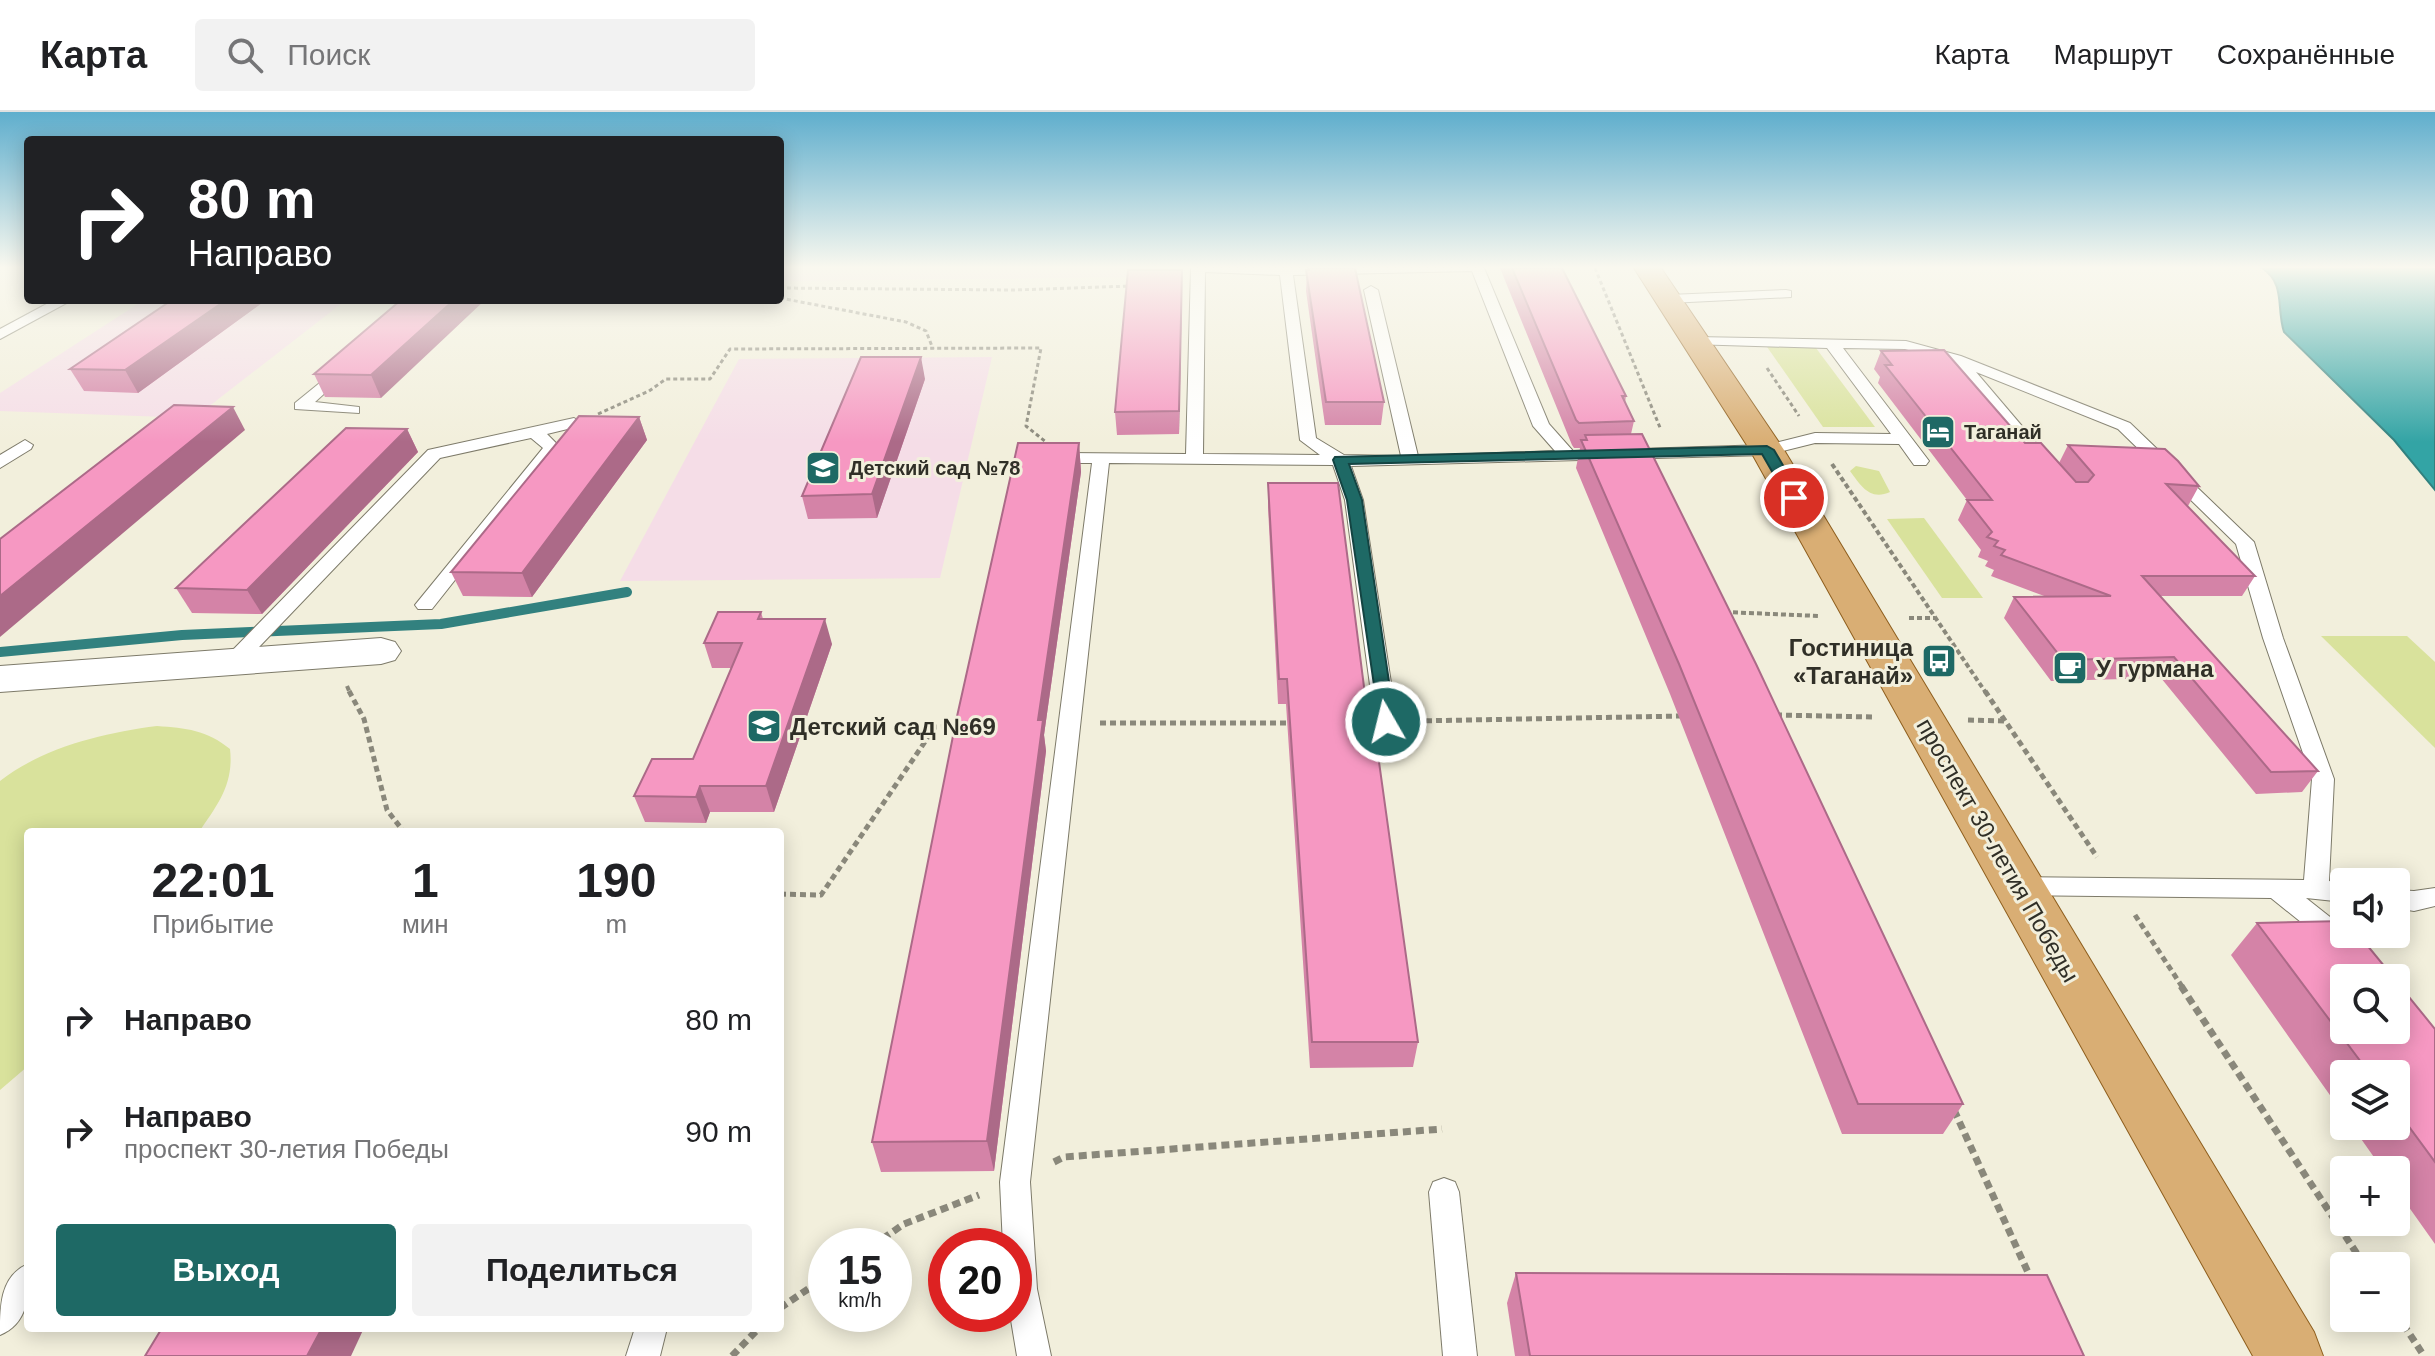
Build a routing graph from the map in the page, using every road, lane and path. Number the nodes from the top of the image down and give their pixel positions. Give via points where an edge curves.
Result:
1 (915, 326) edge
2 (1196, 326) edge
3 (1293, 326) edge
4 (1379, 326) edge
5 (1501, 326) edge
6 (1619, 326) edge
7 (1685, 326) edge
8 (1748, 340) junction
9 (1695, 341) junction
10 (1831, 343) junction
11 (933, 349) junction
12 (356, 358) edge
13 (1956, 359) junction
14 (353, 410) dead end
15 (574, 423) joint
16 (534, 432) junction
17 (1815, 438) junction
18 (1902, 439) junction
19 (25, 445) dead end
20 (1767, 450) junction
21 (1645, 452) junction
22 (1569, 457) junction
23 (1065, 458) joint
24 (1101, 458) junction
25 (1194, 460) junction
26 (1340, 460) junction
27 (1411, 461) junction
28 (1920, 461) dead end
29 (0, 463) edge
30 (2062, 483) edge
31 (1717, 599) edge
32 (425, 605) dead end
33 (1730, 625) edge
34 (362, 652) joint
35 (231, 664) junction
36 (0, 679) edge
37 (1767, 702) edge
38 (1695, 716) edge
39 (1386, 722) joint
40 (1291, 723) edge
41 (1070, 724) junction
42 (965, 726) edge
43 (1780, 729) edge
44 (401, 828) edge
45 (2019, 886) junction
46 (2116, 886) junction
47 (2277, 889) junction
48 (2316, 889) junction
49 (2330, 891) edge
50 (784, 894) edge
51 (2361, 964) edge
52 (1948, 1097) edge
53 (1442, 1129) dead end
54 (1015, 1182) junction
55 (1444, 1192) dead end
56 (898, 1228) edge
57 (2356, 1252) edge
58 (2033, 1284) edge
59 (24, 1285) edge
60 (808, 1289) edge
61 (784, 1305) edge
62 (0, 1319) edge
63 (650, 1332) edge
64 (755, 1332) edge
65 (2408, 1332) edge
66 (643, 1356) edge
67 (732, 1356) edge
68 (1034, 1356) edge
69 (1460, 1356) edge
70 (2290, 1356) edge
71 (2424, 1356) edge

1 - 11 path via 926,331
2 - 25 lane
3 - 26 lane via 1308,440
4 - 27 lane
5 - 22 lane via 1541,426
6 - 21 path via 1661,430
7 - 9 main road, проспект 30-летия Победы
8 - 9 lane
8 - 10 lane
8 - 17 path
9 - 20 main road, проспект 30-летия Победы
10 - 13 lane via 1906,345
10 - 18 lane
11 - 15 path via 730,349 710,379 666,379
11 - 23 path via 1041,348 1026,426
12 - 14 lane via 301,406
13 - 30 lane
13 - 48 lane via 2124,426 2245,542 2323,779
15 - 16 lane
16 - 32 lane via 552,447
16 - 35 lane via 434,454
17 - 18 lane
17 - 20 lane
17 - 46 path
18 - 28 lane
19 - 29 lane
20 - 21 lane
20 - 45 main road, проспект 30-летия Победы
21 - 22 lane
22 - 27 lane
23 - 24 lane
24 - 25 lane
24 - 41 lane
25 - 26 lane
26 - 27 lane
26 - 39 lane via 1354,500
31 - 33 path
34 - 35 street
34 - 44 path via 346,684 364,719 387,810
35 - 36 street
37 - 43 path
38 - 39 path
40 - 41 path
41 - 54 lane
42 - 50 path via 935,727 821,895
45 - 46 lane
45 - 70 main road, проспект 30-летия Победы
46 - 47 lane
46 - 57 path
47 - 48 lane
47 - 51 lane via 2341,940
48 - 49 lane
52 - 58 path
53 - 54 path via 1064,1157
54 - 56 path
54 - 68 lane via 1021,1289
55 - 69 lane
59 - 62 lane
60 - 61 path
63 - 66 lane
64 - 67 path
65 - 71 path

